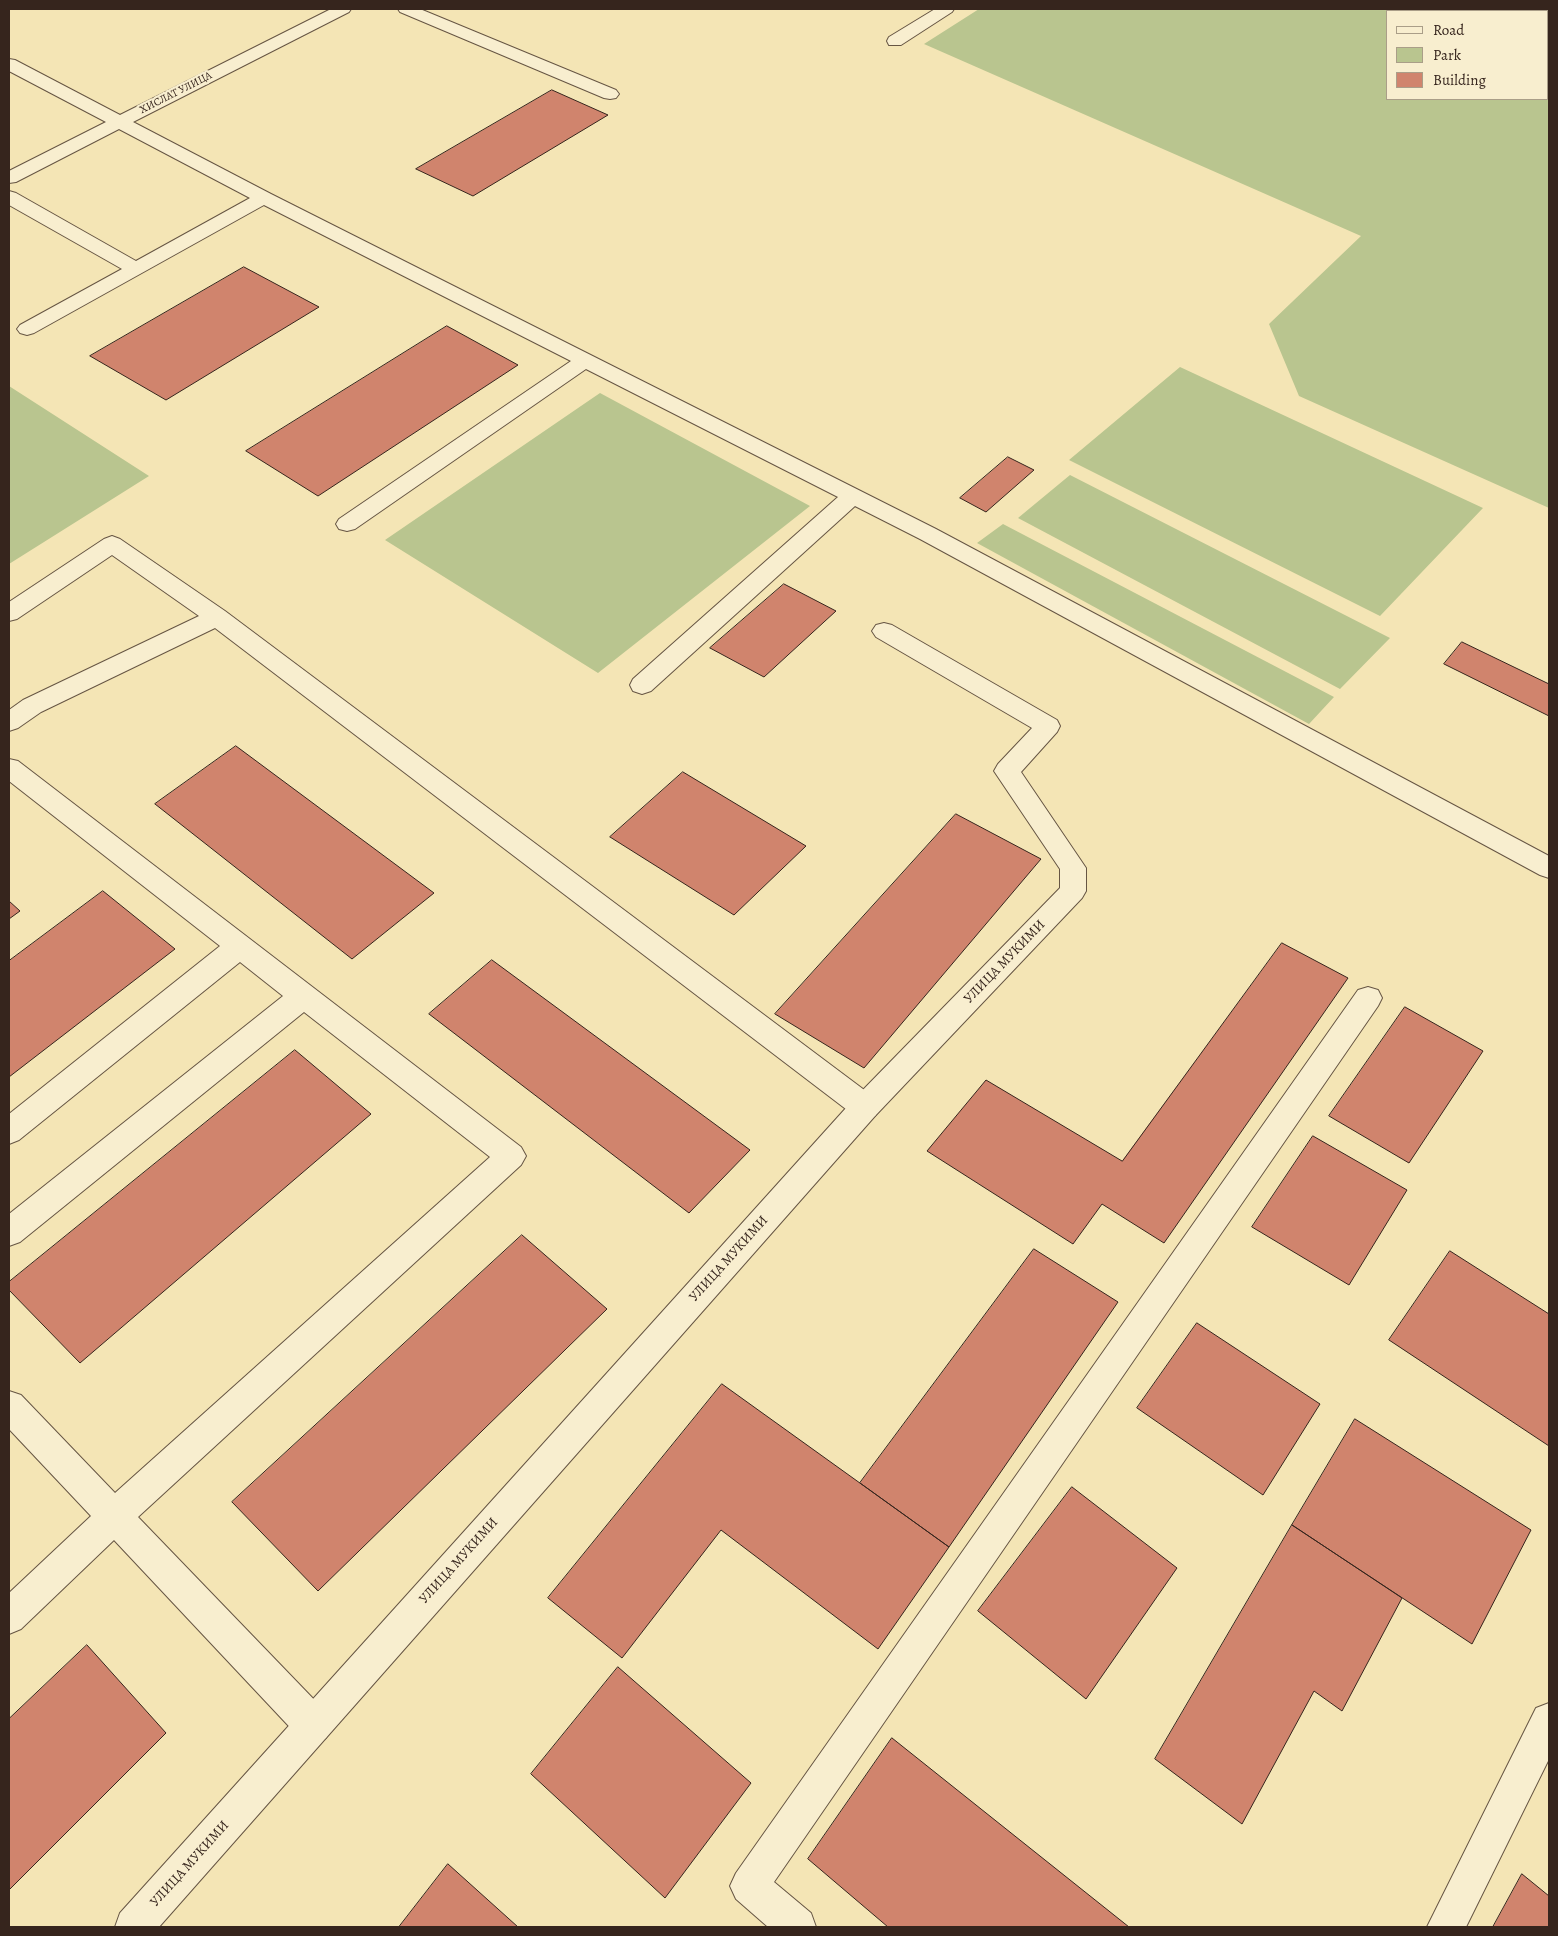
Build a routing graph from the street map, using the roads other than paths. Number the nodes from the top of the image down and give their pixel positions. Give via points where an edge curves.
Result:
1 (343, 9) edge
2 (406, 9) edge
3 (946, 9) edge
4 (895, 41) dead end
5 (9, 64) edge
6 (610, 94) dead end
7 (120, 121) junction
8 (13, 171) edge
9 (9, 197) edge
10 (264, 198) junction
11 (136, 269) junction
12 (27, 329) dead end
13 (585, 361) junction
14 (853, 496) junction
15 (347, 524) dead end
16 (9, 613) edge
17 (217, 616) junction
18 (884, 630) dead end
19 (642, 685) dead end
20 (9, 722) edge
21 (9, 768) edge
22 (1549, 868) edge
23 (239, 947) junction
24 (303, 996) junction
25 (1368, 998) dead end
26 (865, 1106) junction
27 (9, 1131) edge
28 (9, 1232) edge
29 (9, 1406) edge
30 (114, 1516) junction
31 (9, 1617) edge
32 (1549, 1721) edge
33 (313, 1725) junction
34 (134, 1927) edge
35 (797, 1927) edge
36 (1446, 1927) edge

1 - 7 street, ХИСЛАТ УЛИЦА
2 - 6 street
3 - 4 street
5 - 7 street
7 - 8 street, ХИСЛАТ УЛИЦА
7 - 10 street
9 - 11 street
10 - 11 street
10 - 13 street
11 - 12 street
13 - 14 street
13 - 15 street
14 - 19 street
14 - 22 street
16 - 17 street via 112,544
17 - 20 street via 32,706
17 - 26 street
18 - 26 street, УЛИЦА МУКИМИ via 1048,726 1007,771 1074,868 1073,891
21 - 23 street
23 - 24 street
23 - 27 street
24 - 28 street
24 - 30 street via 511,1156
25 - 35 street via 749,1886
26 - 33 street, УЛИЦА МУКИМИ
29 - 30 street
30 - 31 street
30 - 33 street
32 - 36 street
33 - 34 street, УЛИЦА МУКИМИ

